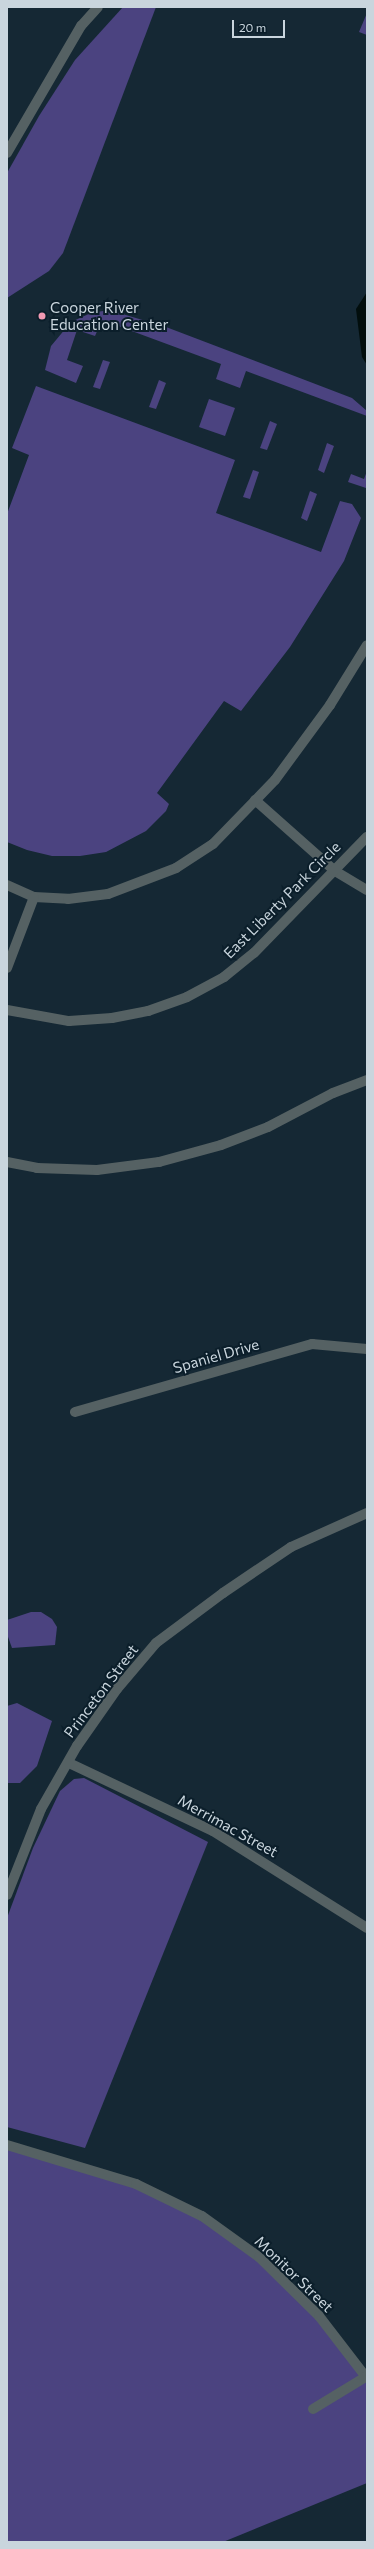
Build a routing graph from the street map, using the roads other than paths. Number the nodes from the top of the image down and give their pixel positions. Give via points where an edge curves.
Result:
1 (98, 7) edge
2 (7, 152) edge
3 (367, 645) edge
4 (255, 800) junction
5 (367, 837) edge
6 (335, 871) junction
7 (7, 885) edge
8 (367, 890) edge
9 (34, 897) junction
10 (7, 968) edge
11 (7, 1010) edge
12 (367, 1080) edge
13 (7, 1162) edge
14 (367, 1349) edge
15 (75, 1412) dead end
16 (367, 1513) edge
17 (69, 1763) junction
18 (7, 1895) edge
19 (367, 1928) edge
20 (7, 2145) edge
21 (366, 2376) edge
22 (313, 2409) dead end

1 - 2 street via 81,26
3 - 4 street via 330,704 274,780
4 - 6 street
4 - 9 street via 213,844 176,868 108,894 68,899
5 - 6 street, East Liberty Park Circle
6 - 8 street
6 - 11 street, East Liberty Park Circle via 254,953 224,977 188,997 148,1011 112,1018 69,1021
7 - 9 street
9 - 10 street
12 - 13 street via 268,1127 221,1145 160,1162 97,1170 37,1168
14 - 15 street, Spaniel Drive via 312,1344
16 - 17 street, Princeton Street via 291,1547 223,1593 156,1644 117,1689 77,1746
17 - 18 street, Princeton Street via 41,1809
17 - 19 street, Merrimac Street via 213,1831
20 - 21 street, Monitor Street via 136,2184 202,2216 260,2257 319,2316
21 - 22 street

